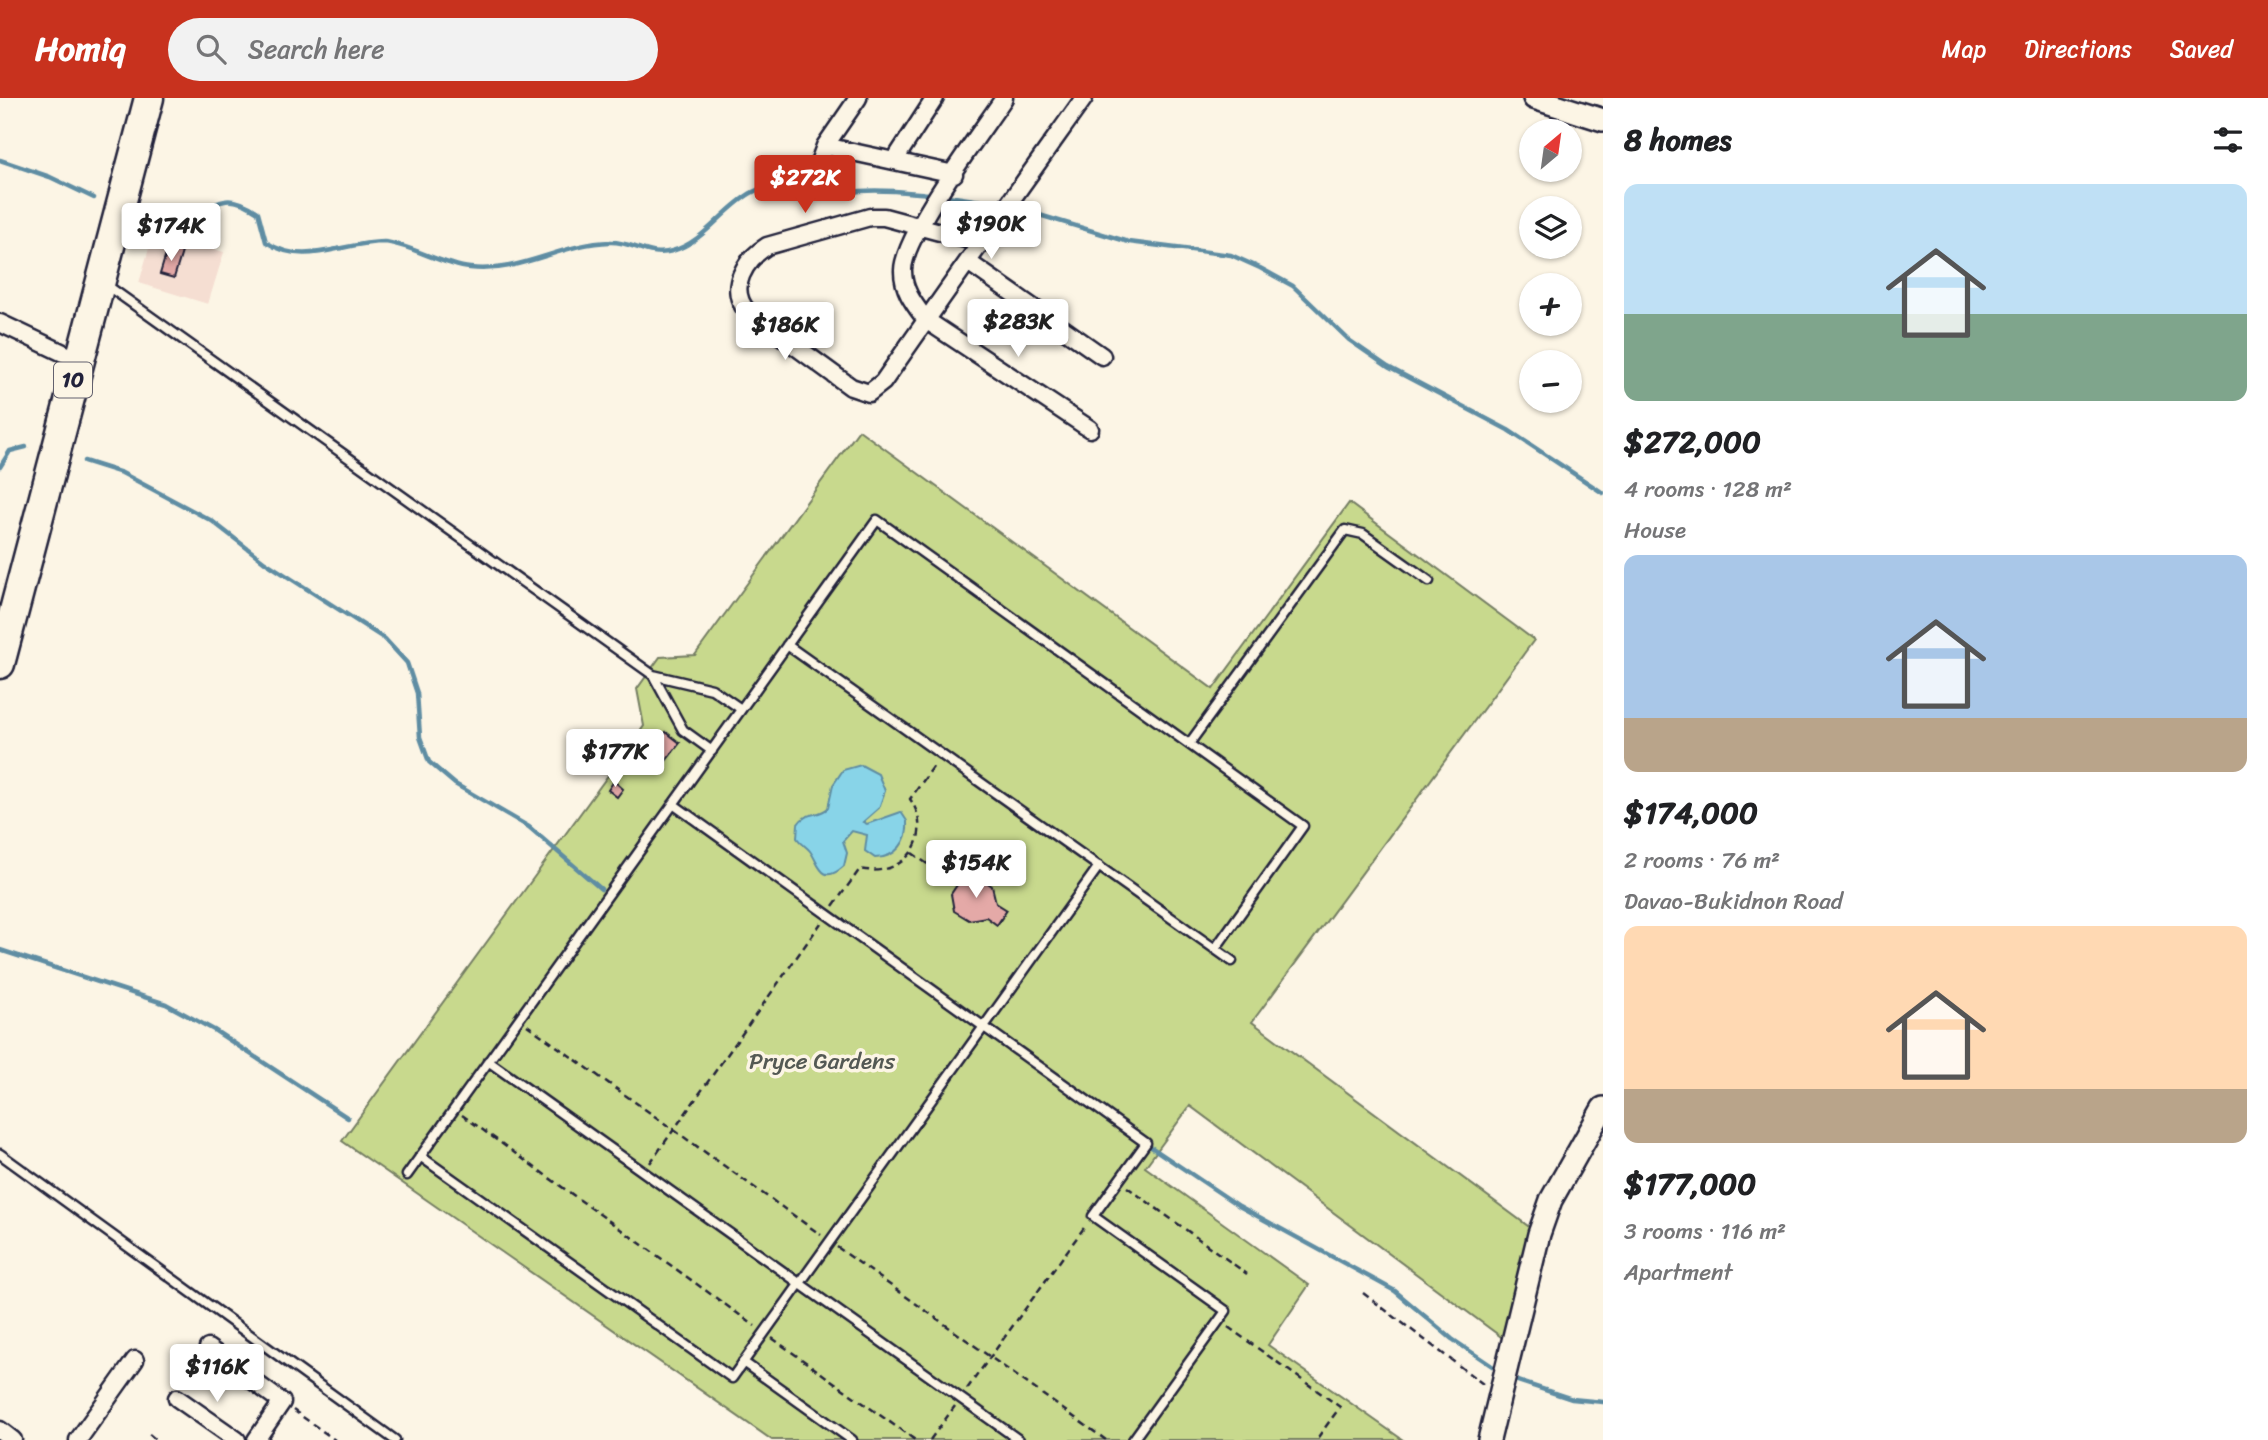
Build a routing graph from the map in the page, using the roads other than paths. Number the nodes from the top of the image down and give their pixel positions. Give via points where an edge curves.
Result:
1 (149, 98) edge
2 (858, 98) edge
3 (935, 98) edge
4 (1004, 98) edge
5 (1084, 98) edge
6 (1534, 98) edge
7 (1603, 120) edge
8 (825, 146) junction
9 (894, 161) junction
10 (954, 174) junction
11 (814, 176) dead end
12 (920, 226) junction
13 (981, 243) junction
14 (968, 262) junction
15 (100, 280) junction
16 (926, 320) junction
17 (0, 324) edge
18 (1102, 356) dead end
19 (78, 360) junction
20 (1090, 429) dead end
21 (1429, 581) dead end
22 (787, 645) junction
23 (0, 664) edge
24 (653, 675) junction
25 (741, 709) junction
26 (1189, 744) junction
27 (712, 751) junction
28 (673, 804) junction
29 (1099, 866) junction
30 (1215, 949) junction
31 (1232, 961) dead end
32 (984, 1027) junction
33 (488, 1061) junction
34 (1603, 1108) edge
35 (0, 1154) edge
36 (420, 1156) junction
37 (407, 1175) dead end
38 (800, 1283) junction
39 (208, 1348) dead end
40 (135, 1360) dead end
41 (743, 1362) junction
42 (177, 1398) dead end
43 (0, 1430) edge
44 (13, 1440) edge
45 (78, 1440) edge
46 (237, 1440) edge
47 (256, 1440) edge
48 (395, 1440) edge
49 (852, 1440) edge
50 (1020, 1440) edge
51 (1133, 1440) edge
52 (1489, 1440) edge

1 - 15 highway, 10
2 - 8 street
3 - 9 street
4 - 10 street
5 - 13 street
6 - 7 street
8 - 9 street
8 - 11 street
9 - 10 street
10 - 12 street
12 - 13 street
12 - 16 street via 902,270 910,298
12 - 16 street via 870,217 791,237 755,254 745,267 737,293 747,311 851,387 869,393 883,382
13 - 14 street
14 - 16 street
14 - 18 street
15 - 19 highway, 10
15 - 24 lane
16 - 20 street
17 - 19 street
19 - 23 highway, 10
21 - 26 lane via 1363,534 1345,530
22 - 25 lane
22 - 26 lane via 877,520
22 - 29 lane
24 - 25 lane via 712,689
24 - 27 lane via 683,730
25 - 27 lane
26 - 30 lane via 1303,826
27 - 28 lane
28 - 32 lane
28 - 33 lane
29 - 30 lane
29 - 32 lane
30 - 31 lane
32 - 38 lane
32 - 51 lane via 1146,1143 1093,1216 1226,1311
33 - 36 lane
33 - 38 lane
34 - 52 street via 1563,1178 1539,1234
35 - 48 lane
36 - 37 lane
36 - 41 lane via 732,1378
38 - 41 lane
38 - 50 lane
39 - 47 street via 282,1402
40 - 45 street
41 - 49 lane
42 - 46 street
43 - 44 street

